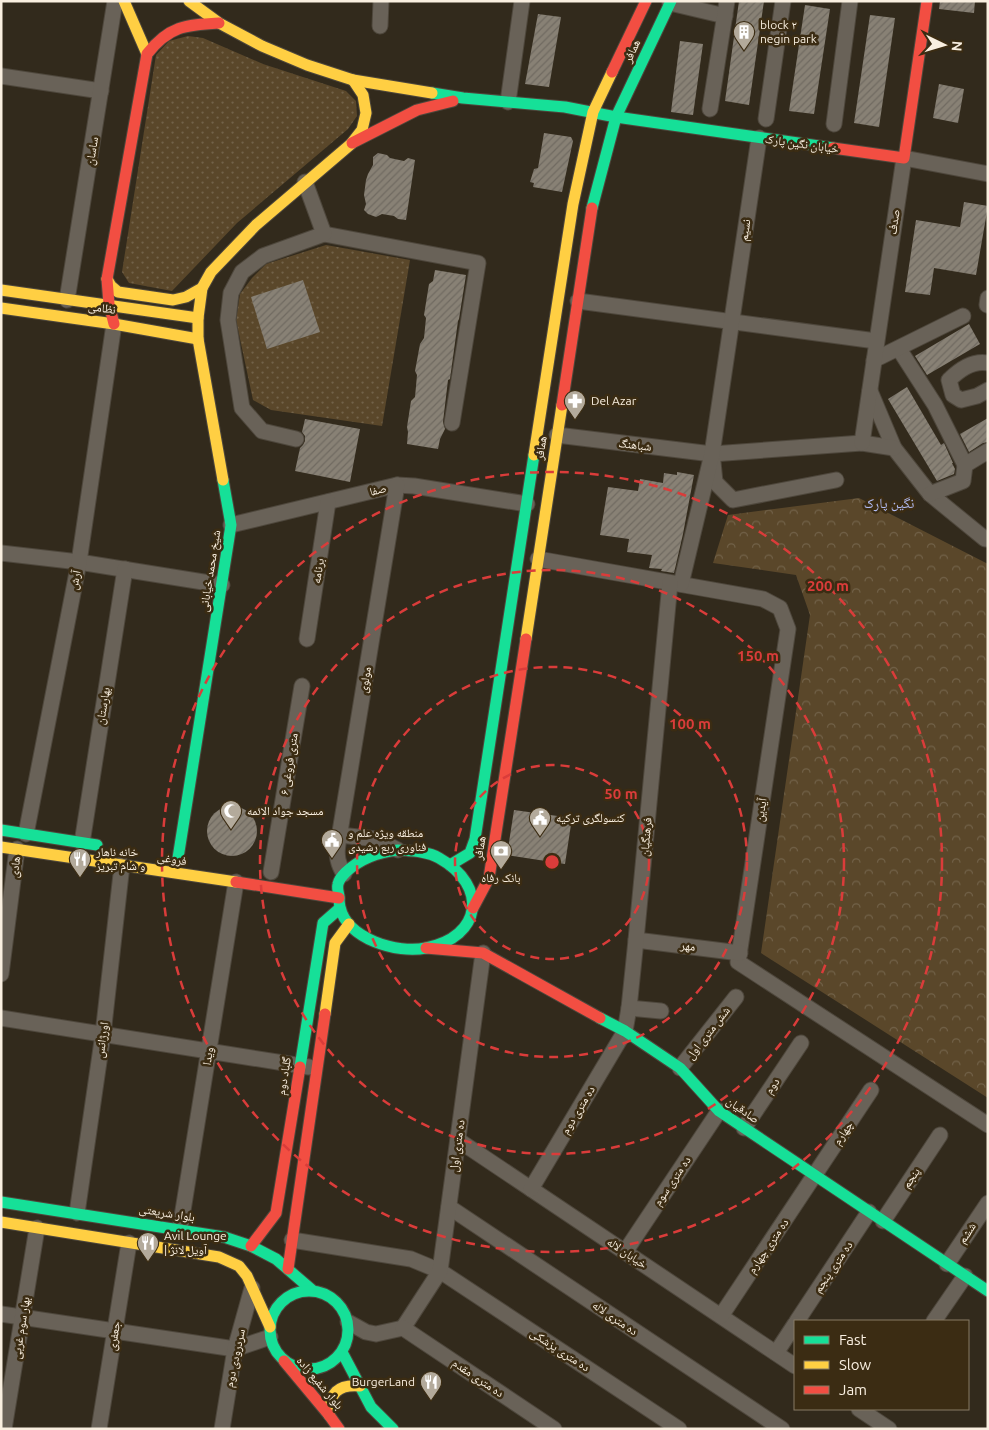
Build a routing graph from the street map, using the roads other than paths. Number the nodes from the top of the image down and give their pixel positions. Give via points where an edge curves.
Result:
1 (115, 1) edge
2 (124, 1) edge
3 (189, 1) edge
4 (381, 1) edge
5 (522, 1) edge
6 (646, 1) edge
7 (783, 1) edge
8 (850, 1) edge
9 (927, 1) edge
10 (670, 2) edge
11 (726, 9) edge
12 (913, 9) dead end
13 (219, 23) junction
14 (923, 24) junction
15 (380, 26) dead end
16 (147, 54) junction
17 (1, 76) edge
18 (353, 80) junction
19 (102, 91) junction
20 (463, 98) junction
21 (508, 102) junction
22 (710, 109) dead end
23 (593, 112) junction
24 (616, 117) junction
25 (766, 119) dead end
26 (834, 124) dead end
27 (759, 138) junction
28 (351, 144) junction
29 (904, 158) junction
30 (988, 174) edge
31 (305, 182) junction
32 (324, 234) junction
33 (107, 279) junction
34 (202, 288) junction
35 (1, 290) edge
36 (558, 298) junction
37 (67, 300) junction
38 (578, 301) junction
39 (109, 304) junction
40 (1, 308) edge
41 (963, 316) dead end
42 (198, 318) junction
43 (732, 321) junction
44 (114, 324) junction
45 (198, 339) junction
46 (876, 341) junction
47 (899, 348) junction
48 (874, 360) junction
49 (988, 363) edge
50 (870, 390) junction
51 (988, 390) edge
52 (953, 395) junction
53 (935, 404) junction
54 (452, 423) dead end
55 (557, 436) junction
56 (296, 439) dead end
57 (862, 443) junction
58 (894, 448) junction
59 (988, 451) edge
60 (712, 454) junction
61 (965, 465) junction
62 (836, 480) dead end
63 (397, 485) junction
64 (930, 494) junction
65 (328, 502) junction
66 (527, 504) junction
67 (231, 525) junction
68 (988, 540) edge
69 (1, 553) edge
70 (538, 559) junction
71 (79, 562) junction
72 (125, 569) junction
73 (676, 584) junction
74 (222, 585) junction
75 (307, 639) dead end
76 (302, 686) dead end
77 (489, 749) junction
78 (508, 752) junction
79 (1, 830) edge
80 (26, 834) junction
81 (340, 835) junction
82 (82, 843) junction
83 (1, 847) edge
84 (111, 847) dead end
85 (17, 849) junction
86 (398, 850) junction
87 (178, 858) dead end
88 (122, 865) junction
89 (450, 865) junction
90 (271, 872) dead end
91 (337, 879) junction
92 (236, 882) junction
93 (339, 904) junction
94 (474, 908) junction
95 (349, 924) junction
96 (636, 940) junction
97 (426, 948) junction
98 (481, 949) junction
99 (740, 953) junction
100 (1, 974) edge
101 (736, 997) dead end
102 (629, 1008) junction
103 (662, 1011) dead end
104 (1, 1018) edge
105 (625, 1031) junction
106 (103, 1034) junction
107 (801, 1043) dead end
108 (209, 1051) junction
109 (299, 1066) junction
110 (680, 1068) junction
111 (318, 1069) junction
112 (871, 1090) dead end
113 (718, 1111) junction
114 (988, 1126) edge
115 (744, 1128) junction
116 (940, 1135) dead end
117 (458, 1140) junction
118 (285, 1160) junction
119 (304, 1163) junction
120 (814, 1175) junction
121 (531, 1189) junction
122 (1, 1202) edge
123 (988, 1203) edge
124 (449, 1207) junction
125 (869, 1212) junction
126 (77, 1214) junction
127 (883, 1221) junction
128 (1, 1222) edge
129 (37, 1228) junction
130 (180, 1229) junction
131 (292, 1240) junction
132 (130, 1243) junction
133 (251, 1246) junction
134 (625, 1252) junction
135 (947, 1264) junction
136 (288, 1269) junction
137 (440, 1271) junction
138 (964, 1276) junction
139 (252, 1288) junction
140 (312, 1290) junction
141 (988, 1291) edge
142 (1, 1314) edge
143 (721, 1316) junction
144 (23, 1317) junction
145 (797, 1320) edge
146 (935, 1320) edge
147 (348, 1322) junction
148 (794, 1325) edge
149 (403, 1328) junction
150 (115, 1331) junction
151 (270, 1332) junction
152 (235, 1349) junction
153 (342, 1352) junction
154 (776, 1353) junction
155 (279, 1356) junction
156 (794, 1365) edge
157 (360, 1386) junction
158 (869, 1411) edge
159 (329, 1414) junction
160 (4, 1429) edge
161 (99, 1429) edge
162 (222, 1429) edge
163 (339, 1429) edge
164 (393, 1429) edge
165 (554, 1429) edge
166 (679, 1429) edge
167 (782, 1429) edge
168 (889, 1429) edge

1 - 19 street, ساسان
2 - 16 main road
3 - 13 main road, خیابان نگین پارک
4 - 15 street
5 - 21 street
6 - 23 main road, همافر
7 - 25 street
8 - 26 street
9 - 14 main road, صدف
10 - 11 street
10 - 24 main road, همافر
11 - 22 street
12 - 14 main road
13 - 16 main road via 190,24 172,30
13 - 18 main road, خیابان نگین پارک via 262,46
14 - 29 main road, صدف
16 - 33 main road
17 - 19 street
18 - 20 main road, خیابان نگین پارک
18 - 28 main road via 363,95 366,112 362,130
19 - 37 street, ساسان
20 - 21 main road, خیابان نگین پارک
20 - 28 main road via 417,110
21 - 23 main road, خیابان نگین پارک
23 - 24 main road, خیابان نگین پارک
23 - 36 main road, همافر via 573,204
24 - 27 main road, خیابان نگین پارک
24 - 38 main road, همافر via 592,208
27 - 29 main road, خیابان نگین پارک
27 - 43 street, نسیم
28 - 31 main road
29 - 30 street, خیابان نگین پارک
29 - 46 street, صدف
31 - 32 street
31 - 34 main road via 256,225 211,272
32 - 54 street via 478,262
32 - 56 street via 263,256 242,272 231,293 228,320 242,408 262,431
33 - 34 main road via 118,292 173,300
33 - 39 main road
34 - 42 main road, شیخ محمد خیابانی
35 - 37 main road, نظامی
36 - 38 main road
36 - 66 main road, همافر
37 - 39 main road, نظامی
38 - 43 street
38 - 55 main road, همافر
39 - 42 main road, نظامی
39 - 44 main road
40 - 44 main road, نظامی
41 - 47 street
42 - 45 main road, شیخ محمد خیابانی
43 - 46 street
43 - 60 street, نسیم
44 - 45 main road, نظامی
44 - 71 street, آرش
45 - 67 main road, شیخ محمد خیابانی
46 - 48 street, صدف
47 - 48 street
47 - 53 street
48 - 50 street, صدف
49 - 52 street via 976,362 959,370 949,380
50 - 57 street, صدف
50 - 58 street
51 - 52 street via 961,400
52 - 53 street
53 - 61 street
55 - 60 street, شباهنگ
55 - 70 main road, همافر
57 - 58 street, شباهنگ
57 - 60 street, شباهنگ
58 - 64 street
59 - 61 street
60 - 62 street via 715,482 733,500
60 - 73 street, فرهنگیان
61 - 64 street via 963,481
63 - 65 street, صفا
63 - 66 street, صفا
63 - 81 street, مولوی
64 - 68 street
65 - 67 street, صفا
65 - 75 street, برنامه
66 - 77 main road, همافر
67 - 74 main road, شیخ محمد خیابانی
69 - 71 street
70 - 73 street, آیدین
70 - 78 main road, همافر
71 - 72 street
71 - 80 street, آرش
72 - 74 street
72 - 82 street, بهارستان
73 - 96 street, فرهنگیان
73 - 99 street, آیدین via 763,599 780,608 788,630
74 - 87 main road, شیخ محمد خیابانی
76 - 90 street, ۶ متری فروغی
77 - 78 main road
77 - 89 main road, همافر via 475,839 470,853
78 - 94 main road, همافر via 489,878
79 - 80 main road
80 - 82 main road
81 - 86 street via 376,839
81 - 91 street, مولوی via 336,854
82 - 84 main road
83 - 85 main road, فروغى
85 - 88 main road, فروغى
85 - 100 street, هادی
86 - 89 main road via 424,853
86 - 91 main road via 385,851 356,862
88 - 92 main road, فروغى
88 - 106 street, اورژانس
89 - 94 main road via 472,890
91 - 93 main road
92 - 93 main road, فروغى
92 - 108 street, ویدا
93 - 95 main road
93 - 109 main road, گلباد دوم via 323,923
94 - 97 main road via 472,924 455,937
95 - 97 main road via 374,942 386,946
95 - 111 main road via 335,943
96 - 99 street, مهر
96 - 102 street, فرهنگیان
97 - 98 main road
98 - 105 main road, صادقیان
98 - 117 street, ده متری اول
99 - 114 street via 738,962
101 - 110 street, شش متری اول
102 - 103 street
102 - 105 street, فرهنگیان
104 - 106 street
105 - 110 main road, صادقیان
105 - 121 street, ده متری دوم
106 - 108 street
106 - 126 street, اورژانس
107 - 115 street, دوم
108 - 109 street
108 - 130 street, ویدا
109 - 111 street
109 - 118 main road, گلباد دوم
110 - 113 main road, صادقیان
111 - 119 main road
112 - 120 street, چهارم
113 - 115 main road, صادقیان
113 - 134 street, ده متری سوم
115 - 120 main road, صادقیان
116 - 127 street, پنجم
117 - 121 street, خیابان لاله
117 - 124 street, ده متری اول
118 - 119 main road
118 - 133 main road, گلباد دوم via 276,1213
119 - 131 main road
120 - 125 main road, صادقیان
120 - 143 street, ده متری چهارم
121 - 134 street, خیابان لاله
122 - 126 main road, بلوار شریعتى
123 - 135 street, ششم
124 - 137 street, ده متری اول
124 - 167 street, ده متری لاله
125 - 127 main road, صادقیان
125 - 145 street, ده متری پنجم
126 - 130 main road, بلوار شریعتى
127 - 135 main road, صادقیان
128 - 129 main road
129 - 132 main road
129 - 144 street, بهار سوم غربی
130 - 133 main road, بلوار شریعتى
131 - 136 main road
131 - 137 street, ده متری پزشکی via 411,1259
132 - 139 main road via 219,1257 239,1266
132 - 150 street, جعفری
133 - 136 main road, بلوار شریعتى
134 - 143 street, خیابان لاله
135 - 138 main road, صادقیان
136 - 140 main road, بلوار شریعتى
137 - 149 street, ده متری اول
137 - 166 street, ده متری پزشکی
138 - 141 main road, صادقیان
138 - 146 street
139 - 151 main road
139 - 152 street, سردرودی دوم
140 - 147 main road via 322,1292 335,1301
140 - 151 main road via 292,1294 283,1300 272,1317
142 - 144 street
143 - 154 street, خیابان لاله
144 - 150 street
144 - 160 street, بهار سوم غربی
147 - 149 street via 376,1334
147 - 153 main road via 349,1333
148 - 154 street, ده متری پنجم
149 - 165 street, ده متری مقدم
150 - 152 street
150 - 161 street, جعفری
151 - 152 street
151 - 155 main road
152 - 162 street, سردرودی دوم
153 - 155 main road via 326,1366 306,1370 287,1363
153 - 157 main road
154 - 156 street, خیابان لاله
155 - 159 main road, بلوار شفیع زاده
157 - 159 main road via 339,1389 330,1400
157 - 164 main road via 371,1407
158 - 168 street
159 - 163 main road, بلوار شفیع زاده

